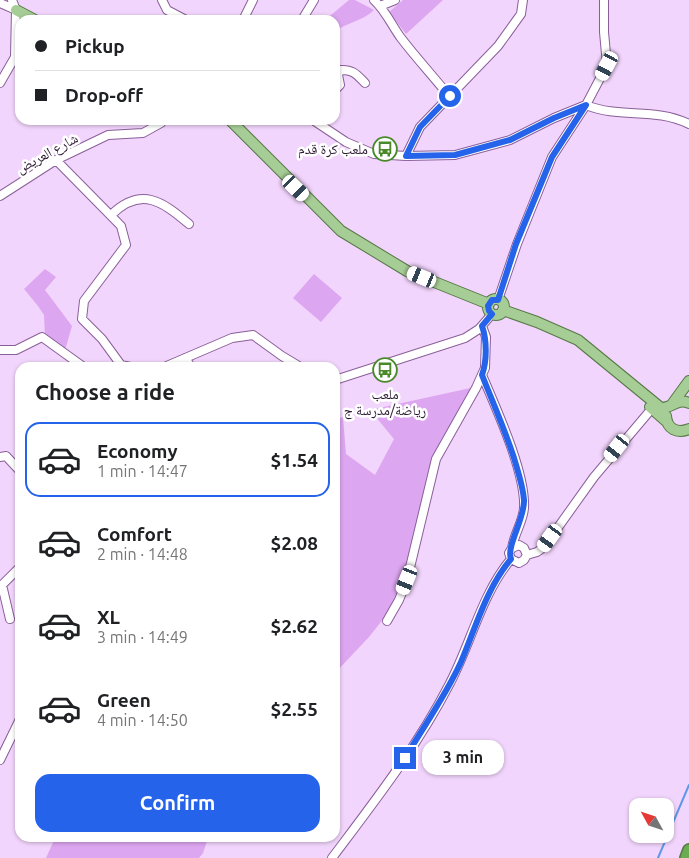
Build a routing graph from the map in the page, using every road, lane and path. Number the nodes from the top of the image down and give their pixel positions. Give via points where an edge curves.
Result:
1 (162, 0) edge
2 (254, 0) edge
3 (314, 0) edge
4 (374, 0) edge
5 (395, 0) edge
6 (523, 0) edge
7 (604, 0) edge
8 (0, 3) edge
9 (14, 5) edge
10 (380, 6) junction
11 (28, 15) edge
12 (176, 15) edge
13 (246, 15) edge
14 (305, 15) edge
15 (15, 18) edge
16 (15, 62) edge
17 (340, 70) edge
18 (0, 83) edge
19 (365, 84) dead end
20 (450, 96) junction
21 (586, 105) junction
22 (689, 124) edge
23 (157, 125) edge
24 (235, 125) edge
25 (320, 125) edge
26 (406, 156) junction
27 (56, 160) junction
28 (0, 196) edge
29 (111, 215) junction
30 (189, 224) dead end
31 (493, 306) junction
32 (482, 326) junction
33 (0, 350) edge
34 (282, 356) junction
35 (185, 358) junction
36 (77, 362) edge
37 (116, 362) edge
38 (176, 362) edge
39 (188, 362) edge
40 (286, 362) edge
41 (292, 362) edge
42 (482, 375) junction
43 (340, 376) edge
44 (346, 376) junction
45 (340, 378) edge
46 (689, 381) edge
47 (689, 403) edge
48 (672, 404) junction
49 (653, 406) junction
50 (666, 421) junction
51 (686, 432) edge
52 (0, 457) edge
53 (15, 466) edge
54 (512, 548) junction
55 (527, 555) junction
56 (511, 559) junction
57 (15, 572) edge
58 (10, 620) dead end
59 (387, 621) dead end
60 (15, 729) edge
61 (0, 760) edge
62 (689, 850) edge
63 (332, 858) edge
64 (686, 858) edge

1 - 12 street via 167,10
2 - 13 street
3 - 14 street
4 - 10 street
5 - 10 street
6 - 20 street via 520,14 498,46
7 - 21 street via 607,66
8 - 9 street
9 - 11 main road
9 - 15 street
10 - 20 street via 400,36
16 - 18 street
17 - 19 street via 348,69
20 - 26 street via 420,127
21 - 22 street via 606,112 668,116
21 - 26 street via 510,140 455,155
21 - 31 street via 552,157
23 - 27 street, شارع العريض via 142,133 108,135
24 - 31 main road via 341,230 407,271
25 - 26 street via 346,142 374,154
27 - 28 street, شارع العريض
27 - 29 street
29 - 30 street via 126,203 149,200 160,202
29 - 37 street via 121,226 126,245 84,301 82,318 102,339
31 - 32 street
31 - 49 main road via 498,315 503,310 578,340
32 - 42 street via 486,337
32 - 44 street via 465,338
33 - 36 street via 16,350 42,337
34 - 35 street via 253,335 232,338
34 - 40 street
34 - 41 street
35 - 38 street
35 - 39 street
42 - 54 street via 522,486 524,509
42 - 59 street via 436,459 407,580
43 - 44 street
44 - 45 street
46 - 48 main road
47 - 48 main road
48 - 49 main road via 661,408
48 - 50 main road via 666,412
49 - 50 main road
49 - 55 street via 594,477 544,547
50 - 51 main road via 672,429
52 - 53 street via 6,456
54 - 55 street via 522,546
54 - 56 street
55 - 56 street via 519,563
56 - 63 street via 489,594 449,686 396,772
57 - 58 street via 2,585
60 - 61 street
62 - 64 highway

